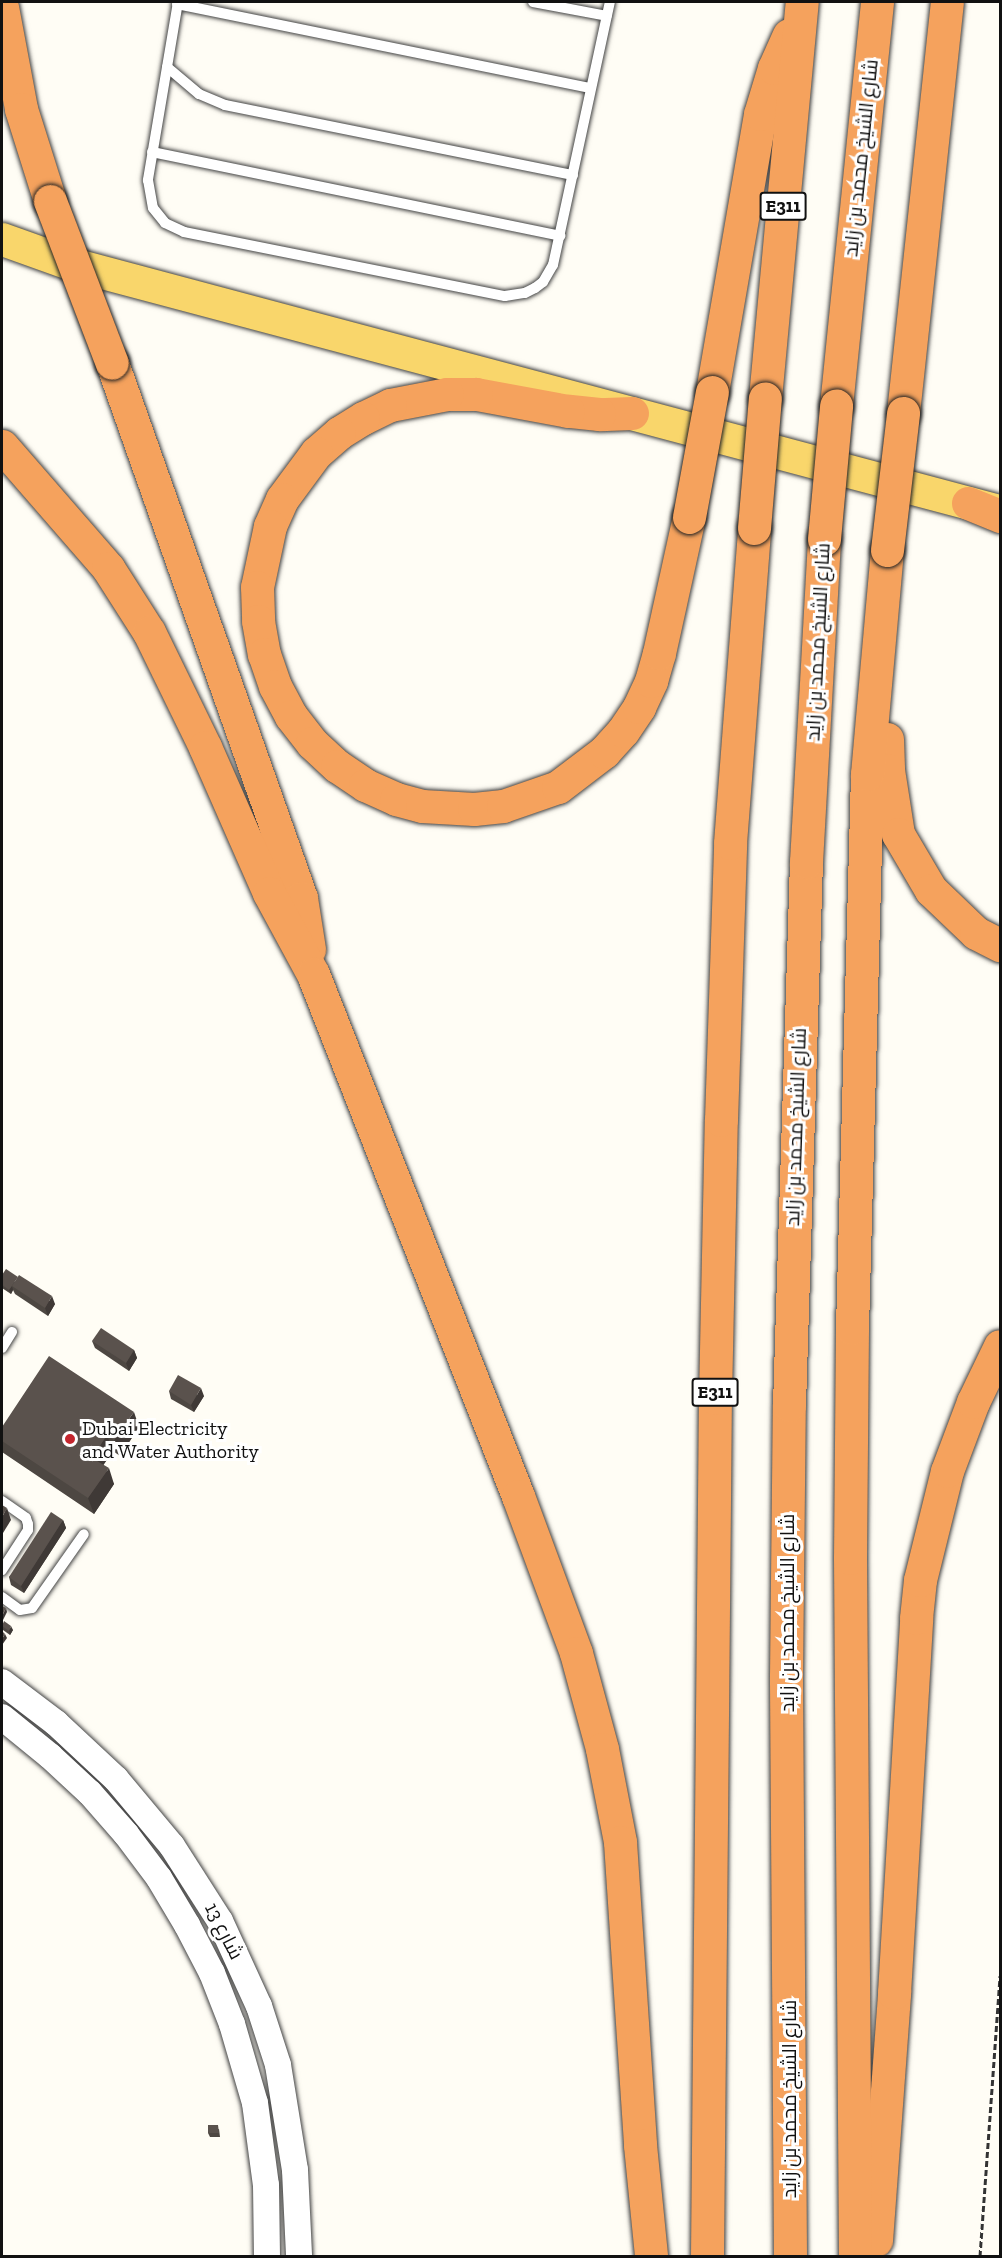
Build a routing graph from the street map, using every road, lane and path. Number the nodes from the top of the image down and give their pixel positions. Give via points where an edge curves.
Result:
1 (533, 2) edge
2 (610, 2) edge
3 (947, 2) edge
4 (177, 3) edge
5 (2, 7) edge
6 (801, 8) edge
7 (876, 14) edge
8 (607, 16) junction
9 (166, 68) junction
10 (591, 88) junction
11 (152, 152) junction
12 (573, 175) junction
13 (560, 236) junction
14 (2, 238) edge
15 (632, 413) junction
16 (2, 446) edge
17 (968, 503) junction
18 (1000, 511) edge
19 (1000, 516) edge
20 (885, 566) junction
21 (1000, 945) edge
22 (313, 974) junction
23 (12, 1332) dead end
24 (1000, 1346) edge
25 (2, 1348) edge
26 (2, 1502) edge
27 (84, 1534) dead end
28 (2, 1570) edge
29 (2, 1597) edge
30 (2, 1682) edge
31 (2, 1717) edge
32 (1000, 1976) edge
33 (267, 2256) edge
34 (299, 2256) edge
35 (651, 2256) edge
36 (707, 2256) edge
37 (790, 2256) edge
38 (855, 2256) edge
39 (875, 2256) edge
40 (980, 2256) edge

1 - 8 lane
2 - 8 lane
3 - 20 highway, bridge
4 - 9 lane
4 - 10 lane
5 - 22 highway, bridge via 21,109 50,201 112,363 301,898
6 - 15 highway, bridge via 774,68 760,114 689,517 659,653 639,707 604,752 558,787 503,806 422,806 365,785 337,766 291,716 275,686 258,621 258,587 270,526 282,499 316,453 363,417 390,405 447,394 476,394 578,412
6 - 36 highway, E311, bridge via 730,843 715,1421
7 - 37 highway, شارع الشيخ محمد بن زايد, bridge via 824,539 806,862 789,1405 786,1688
8 - 10 lane
9 - 11 lane
9 - 12 lane via 199,94 225,105
10 - 12 lane
11 - 13 lane
11 - 13 lane via 149,199 165,223 184,232 506,296 525,293 543,282 553,265
12 - 13 lane
14 - 15 main road via 72,264
15 - 17 main road
16 - 22 highway via 108,567 149,632 269,893
17 - 18 main road
17 - 19 highway
20 - 21 highway via 892,619 888,770 898,834 931,890 976,933
20 - 38 highway via 867,774 852,1328
22 - 35 highway via 518,1496 576,1653 602,1749 620,1842 639,2145
23 - 25 lane
24 - 39 highway via 946,1471 920,1581
26 - 28 lane via 26,1518 28,1530
27 - 29 lane via 32,1608 21,1610
30 - 34 street, شارع 13 via 56,1723 116,1779 172,1846 220,1921 259,2006 278,2065 296,2170
31 - 33 street, شارع 13 via 90,1793 126,1834 159,1878 212,1973 255,2103 266,2185
32 - 40 path

